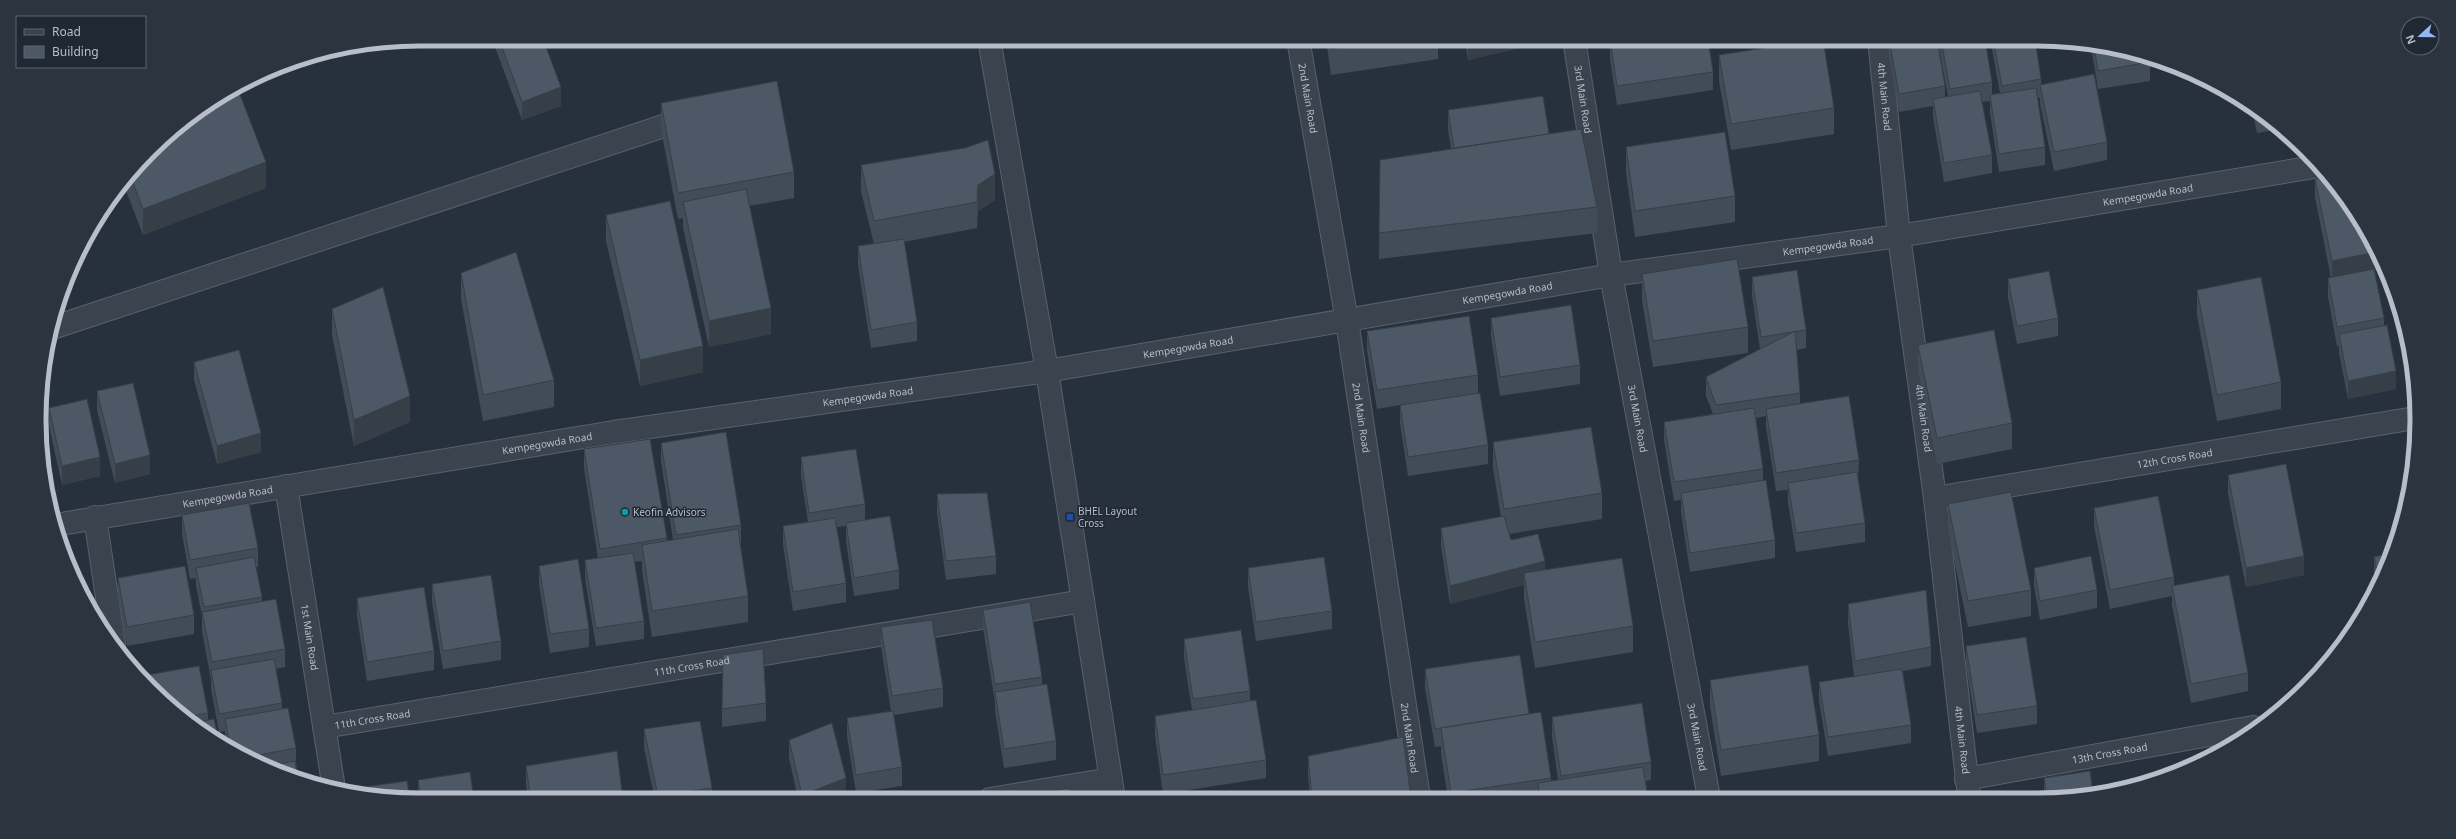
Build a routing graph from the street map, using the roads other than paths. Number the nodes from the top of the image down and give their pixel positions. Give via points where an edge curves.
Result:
1 (990, 46) edge
2 (1299, 46) edge
3 (1575, 46) edge
4 (1880, 46) edge
5 (710, 111) edge
6 (2312, 167) edge
7 (1899, 236) junction
8 (1611, 275) junction
9 (1347, 321) junction
10 (58, 327) edge
11 (1047, 371) junction
12 (2410, 419) edge
13 (286, 486) junction
14 (1934, 498) junction
15 (95, 517) junction
16 (61, 524) edge
17 (1083, 601) junction
18 (112, 631) edge
19 (324, 727) junction
20 (2246, 728) edge
21 (333, 782) edge
22 (1967, 788) edge
23 (1113, 789) edge
24 (1064, 793) edge
25 (1418, 793) edge
26 (1708, 793) edge

1 - 11 street
2 - 9 street, 2nd Main Road
3 - 8 street, 3rd Main Road
4 - 7 street, 4th Main Road
5 - 10 street
6 - 7 street, Kempegowda Road
7 - 8 street, Kempegowda Road
7 - 14 street, 4th Main Road
8 - 9 street, Kempegowda Road
8 - 26 street, 3rd Main Road
9 - 11 street, Kempegowda Road
9 - 25 street, 2nd Main Road
11 - 13 street, Kempegowda Road via 614,432
11 - 17 street
12 - 14 street, 12th Cross Road
13 - 15 street, Kempegowda Road
13 - 19 street, 1st Main Road
14 - 22 street, 4th Main Road
15 - 16 street, Kempegowda Road
15 - 18 street
17 - 19 street, 11th Cross Road
17 - 23 street
19 - 21 street, 1st Main Road
20 - 22 street, 13th Cross Road
23 - 24 street

